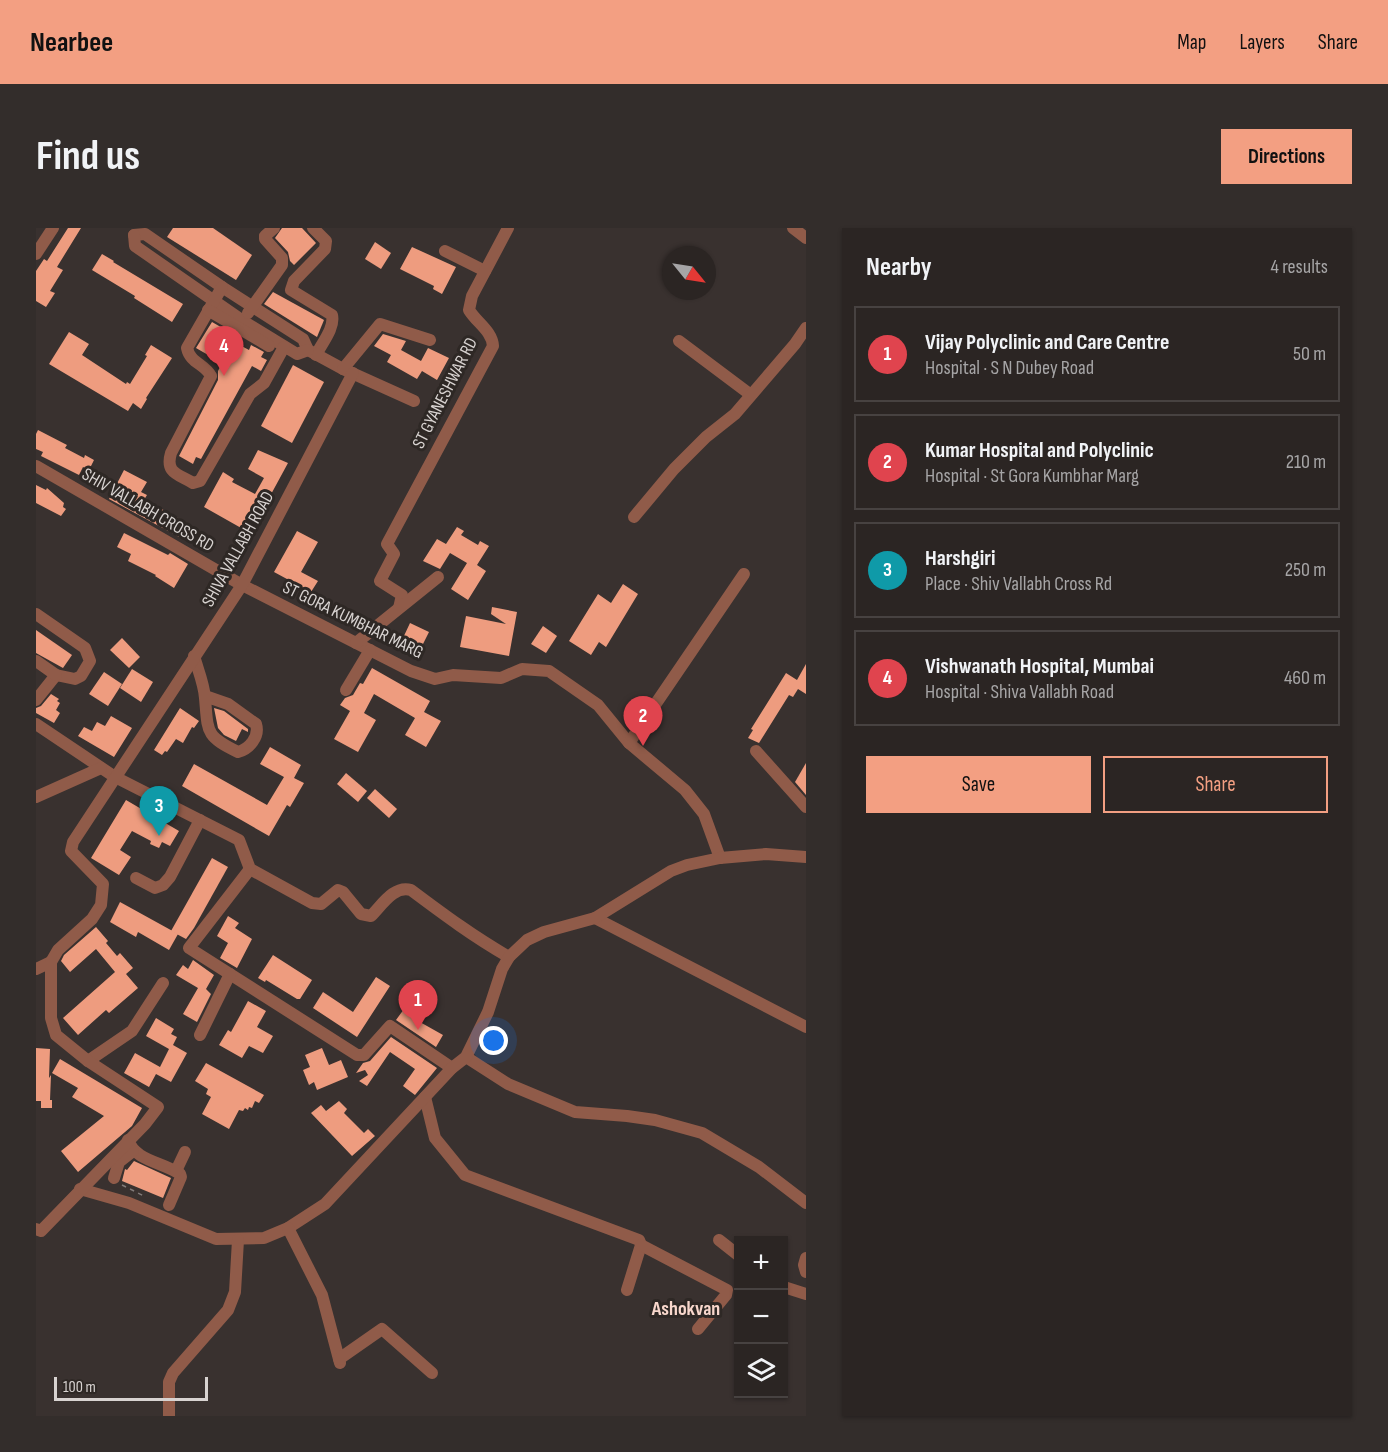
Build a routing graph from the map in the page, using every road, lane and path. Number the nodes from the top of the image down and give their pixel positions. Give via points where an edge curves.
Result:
1 (53, 228) edge
2 (274, 228) edge
3 (314, 228) edge
4 (508, 228) edge
5 (794, 228) edge
6 (129, 231) edge
7 (806, 238) edge
8 (162, 246) junction
9 (445, 251) dead end
10 (36, 254) edge
11 (154, 259) junction
12 (485, 271) junction
13 (206, 276) junction
14 (222, 287) junction
15 (198, 289) junction
16 (211, 305) junction
17 (253, 306) junction
18 (243, 321) junction
19 (806, 328) edge
20 (430, 340) dead end
21 (679, 341) dead end
22 (282, 350) junction
23 (312, 352) junction
24 (348, 371) junction
25 (751, 395) junction
26 (414, 401) dead end
27 (36, 466) edge
28 (634, 517) dead end
29 (744, 574) dead end
30 (438, 577) dead end
31 (242, 585) junction
32 (399, 608) junction
33 (36, 614) edge
34 (356, 643) junction
35 (370, 650) junction
36 (195, 656) junction
37 (36, 661) edge
38 (56, 675) junction
39 (346, 690) dead end
40 (38, 692) edge
41 (205, 696) junction
42 (36, 724) edge
43 (629, 743) junction
44 (756, 751) dead end
45 (101, 768) junction
46 (115, 777) junction
47 (36, 798) edge
48 (806, 807) edge
49 (200, 820) junction
50 (806, 857) edge
51 (720, 858) junction
52 (250, 869) junction
53 (136, 878) dead end
54 (595, 918) junction
55 (509, 957) junction
56 (51, 962) junction
57 (36, 969) edge
58 (230, 974) junction
59 (163, 983) dead end
60 (806, 1027) edge
61 (200, 1035) dead end
62 (466, 1057) junction
63 (88, 1061) junction
64 (452, 1068) junction
65 (425, 1097) junction
66 (131, 1146) junction
67 (185, 1152) dead end
68 (176, 1171) junction
69 (114, 1178) joint
70 (80, 1189) junction
71 (146, 1197) dead end
72 (806, 1203) edge
73 (169, 1205) dead end
74 (288, 1228) junction
75 (38, 1234) edge
76 (238, 1240) junction
77 (719, 1240) dead end
78 (641, 1245) junction
79 (734, 1252) edge
80 (806, 1258) edge
81 (806, 1272) edge
82 (788, 1289) edge
83 (627, 1290) dead end
84 (806, 1294) edge
85 (698, 1329) dead end
86 (432, 1373) dead end
87 (169, 1416) edge

1 - 10 street
2 - 17 street via 265,239 282,258 282,265
3 - 23 street via 326,241 325,249 294,281 291,290 332,315 330,329
4 - 12 street, ST GYANESHWAR RD
5 - 7 street
6 - 8 street via 145,234
6 - 11 street via 135,246
8 - 11 street
8 - 13 street
9 - 12 street
11 - 15 street
12 - 32 street, ST GYANESHWAR RD via 469,310 492,337 493,346 387,544 394,554 380,581 402,595
13 - 14 street
13 - 15 street
14 - 16 street
14 - 17 street
15 - 16 street
16 - 18 street
16 - 22 street
16 - 22 street via 187,348 192,359 212,376 171,453 169,466 178,474 193,483 204,478 250,394 264,383
17 - 18 street
17 - 23 street via 303,339
18 - 22 street
19 - 25 street
20 - 24 street, SHIVA VALLABH ROAD via 380,324
21 - 25 street
22 - 23 street
23 - 24 street
24 - 26 street
24 - 31 street, SHIVA VALLABH ROAD
25 - 28 street via 674,469
27 - 31 street, SHIV VALLABH CROSS RD
29 - 43 street
30 - 32 street
31 - 34 street, ST GORA KUMBHAR MARG
31 - 36 street, SHIVA VALLABH ROAD
32 - 34 street
33 - 38 street via 88,653 90,661 81,676 75,679
34 - 35 street, ST GORA KUMBHAR MARG
35 - 39 street
35 - 43 street, ST GORA KUMBHAR MARG via 435,679 453,675 501,678 522,669 549,671 598,705
36 - 41 street
36 - 46 street, SHIVA VALLABH ROAD
37 - 38 street
38 - 40 street
41 - 41 street via 212,737 238,752 247,748 256,734 256,724 228,704
42 - 45 street
43 - 51 street, ST GORA KUMBHAR MARG via 692,798 704,814
44 - 48 street
45 - 46 street
45 - 47 street
46 - 49 street
46 - 56 street, SHIVA VALLABH ROAD via 71,851 104,884 101,905
49 - 52 street via 239,840
49 - 53 street via 163,885 155,888
50 - 51 street via 766,854
51 - 54 street via 671,871
52 - 55 street via 317,905 338,890 343,892 360,914 367,916 396,891 411,890
52 - 58 street via 189,948
54 - 55 street via 544,932 527,940
54 - 60 street
55 - 62 street
56 - 57 street
56 - 63 street via 51,1018 56,1035
58 - 61 street
58 - 64 street via 357,1055 364,1055 390,1026
59 - 63 street via 132,1031
62 - 64 street
62 - 72 street via 508,1084 575,1112 655,1120 702,1133 759,1167
63 - 66 street via 158,1107
64 - 65 street
65 - 74 street via 324,1204
65 - 78 street via 435,1138 465,1175 639,1240
66 - 68 street
66 - 69 street via 119,1162
66 - 70 street
67 - 68 street
68 - 73 street via 181,1177
69 - 71 path
70 - 75 street
70 - 76 street via 129,1203 216,1239
74 - 76 street via 264,1238
74 - 86 street via 322,1295 340,1361 382,1329
76 - 87 street via 236,1292 228,1310 173,1373 169,1382
77 - 79 street
78 - 83 street
78 - 85 street via 727,1290
80 - 81 street
82 - 84 street

